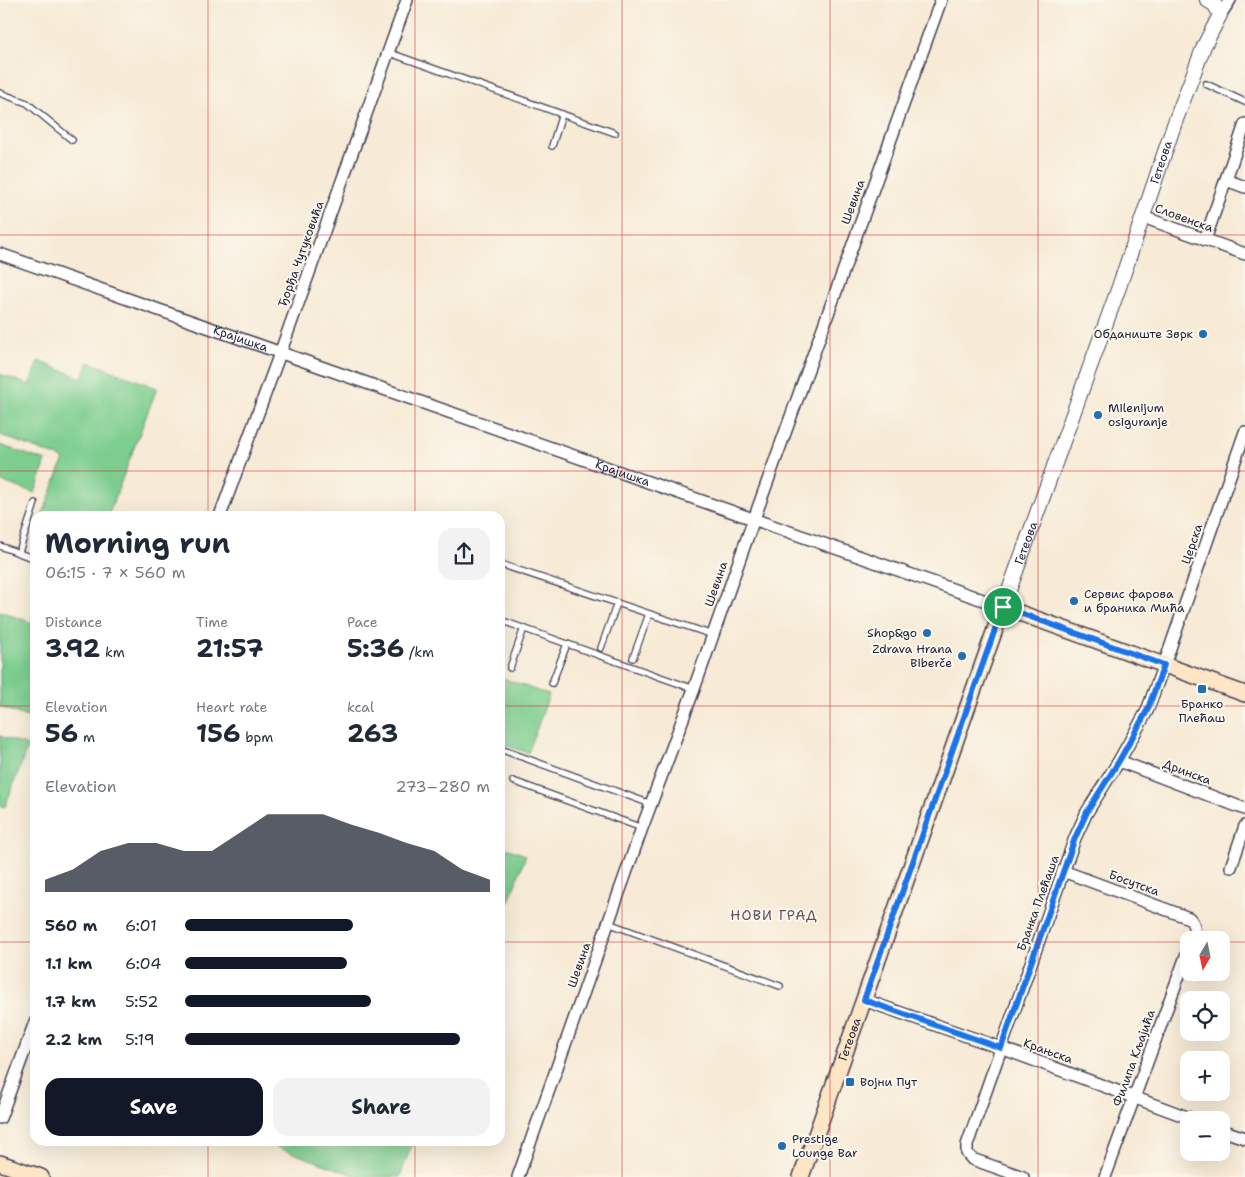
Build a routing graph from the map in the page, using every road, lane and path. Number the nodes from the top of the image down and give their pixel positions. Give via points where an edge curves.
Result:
1 (407, 0) edge
2 (941, 0) edge
3 (1207, 0) edge
4 (1230, 0) edge
5 (1220, 15) junction
6 (388, 52) junction
7 (1206, 84) dead end
8 (0, 93) edge
9 (1245, 102) edge
10 (562, 114) junction
11 (1245, 125) edge
12 (615, 133) dead end
13 (72, 140) dead end
14 (552, 146) dead end
15 (1226, 180) junction
16 (1245, 187) edge
17 (1142, 217) junction
18 (1204, 240) junction
19 (0, 254) edge
20 (1245, 254) edge
21 (280, 353) junction
22 (1245, 432) edge
23 (35, 503) dead end
24 (32, 511) edge
25 (222, 511) edge
26 (30, 517) edge
27 (754, 520) junction
28 (0, 546) edge
29 (18, 552) junction
30 (30, 556) edge
31 (505, 566) edge
32 (617, 603) junction
33 (1003, 607) junction
34 (649, 614) junction
35 (505, 622) edge
36 (524, 628) junction
37 (714, 635) junction
38 (566, 644) junction
39 (601, 648) dead end
40 (633, 658) dead end
41 (1164, 665) junction
42 (510, 668) dead end
43 (552, 683) dead end
44 (694, 689) junction
45 (1245, 694) edge
46 (505, 751) edge
47 (1119, 761) junction
48 (513, 781) dead end
49 (651, 804) junction
50 (1245, 809) edge
51 (1245, 826) edge
52 (642, 828) junction
53 (1230, 867) dead end
54 (1063, 872) junction
55 (608, 923) junction
56 (1194, 931) edge
57 (1180, 973) edge
58 (780, 986) dead end
59 (864, 1000) junction
60 (30, 1036) edge
61 (1001, 1048) junction
62 (1134, 1098) junction
63 (1180, 1115) edge
64 (0, 1118) edge
65 (1230, 1133) edge
66 (1245, 1138) edge
67 (0, 1162) edge
68 (41, 1177) edge
69 (518, 1177) edge
70 (801, 1177) edge
71 (1023, 1177) edge
72 (1105, 1177) edge

1 - 6 street, Ђорђа Чутуковића
2 - 27 street, Шевина
3 - 5 street via 1215,5
4 - 5 street, Гетеова
5 - 17 street, Гетеова via 1188,87
6 - 10 lane
6 - 21 street, Ђорђа Чутуковића
7 - 9 lane
8 - 13 lane via 27,103
10 - 12 lane
10 - 14 lane
11 - 15 street
15 - 16 street
15 - 18 street
17 - 18 street, Словенска
17 - 33 street, Гетеова
18 - 20 street, Словенска
19 - 21 street, Крајишка
21 - 25 street, Ђорђа Чутуковића
21 - 27 street, Крајишка
22 - 41 street, Церска
23 - 24 lane
26 - 29 lane
27 - 33 street, Крајишка
27 - 37 street, Шевина
28 - 29 lane
29 - 30 lane
31 - 32 lane
32 - 34 lane
32 - 39 lane
33 - 41 main road, Крајишка
33 - 59 main road, Гетеова
34 - 37 lane
34 - 40 lane
35 - 36 lane
36 - 38 lane
36 - 42 lane
37 - 44 street, Шевина
38 - 43 lane
38 - 44 lane
41 - 45 main road, Крајишка
41 - 47 street, Бранка Плећаша via 1147,711
44 - 49 street, Шевина
46 - 49 lane
47 - 50 street, Дринска
47 - 54 street, Бранка Плећаша via 1087,812
48 - 52 lane
49 - 52 street, Шевина
51 - 53 street
52 - 55 street, Шевина
54 - 56 street, Босутска via 1189,918 1194,924
54 - 61 street, Бранка Плећаша
55 - 58 lane
55 - 69 street, Шевина
57 - 62 street, Филипа Кљајића
59 - 61 street, Крањска
59 - 70 main road, Гетеова
60 - 64 street
61 - 62 street, Крањска
61 - 71 street, Бранка Плећаша via 967,1145 967,1154 972,1159
62 - 63 street, Крањска
62 - 72 street, Филипа Кљајића
65 - 66 street
67 - 68 main road

